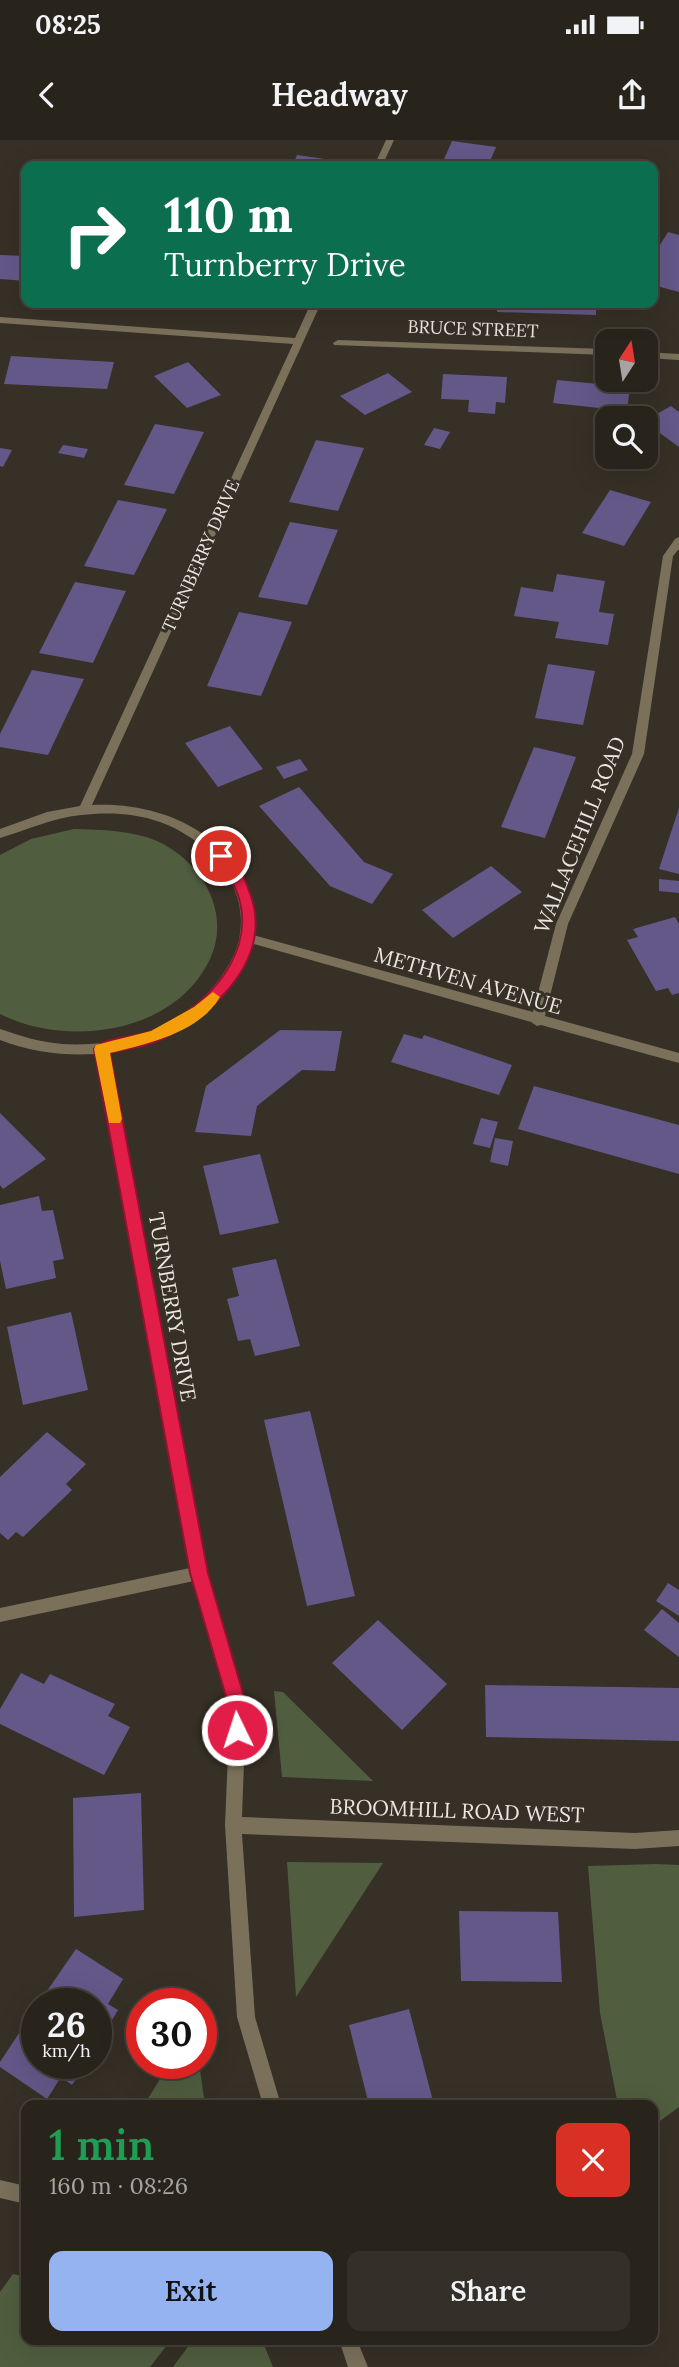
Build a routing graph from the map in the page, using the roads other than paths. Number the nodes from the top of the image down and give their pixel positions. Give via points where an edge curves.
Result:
1 (390, 140) edge
2 (380, 161) edge
3 (314, 308) edge
4 (0, 320) edge
5 (299, 341) junction
6 (338, 343) dead end
7 (595, 352) edge
8 (658, 356) edge
9 (679, 357) edge
10 (679, 541) edge
11 (85, 808) junction
12 (0, 834) edge
13 (248, 939) junction
14 (537, 1021) junction
15 (0, 1034) edge
16 (102, 1049) junction
17 (679, 1058) edge
18 (199, 1573) junction
19 (0, 1615) edge
20 (233, 1825) junction
21 (679, 1838) edge
22 (271, 2100) edge
23 (0, 2189) edge
24 (21, 2194) edge
25 (350, 2345) edge
26 (358, 2367) edge

1 - 2 street
3 - 5 street, TURNBERRY DRIVE
4 - 5 street
5 - 11 street, TURNBERRY DRIVE
6 - 7 street, BRUCE STREET
8 - 9 street
10 - 14 street, WALLACEHILL ROAD via 668,556 638,754 562,924
11 - 12 street via 37,817
11 - 13 street via 131,810 172,822 208,842 233,870 248,903
13 - 14 street, METHVEN AVENUE
13 - 16 street via 231,978 199,1012 155,1036
14 - 17 street, METHVEN AVENUE
15 - 16 street via 56,1050
16 - 18 street, TURNBERRY DRIVE
18 - 19 street
18 - 20 street, TURNBERRY DRIVE via 238,1707
20 - 21 street, BROOMHILL ROAD WEST via 635,1841
20 - 22 street, TURNBERRY DRIVE via 246,2017
23 - 24 street
25 - 26 street

